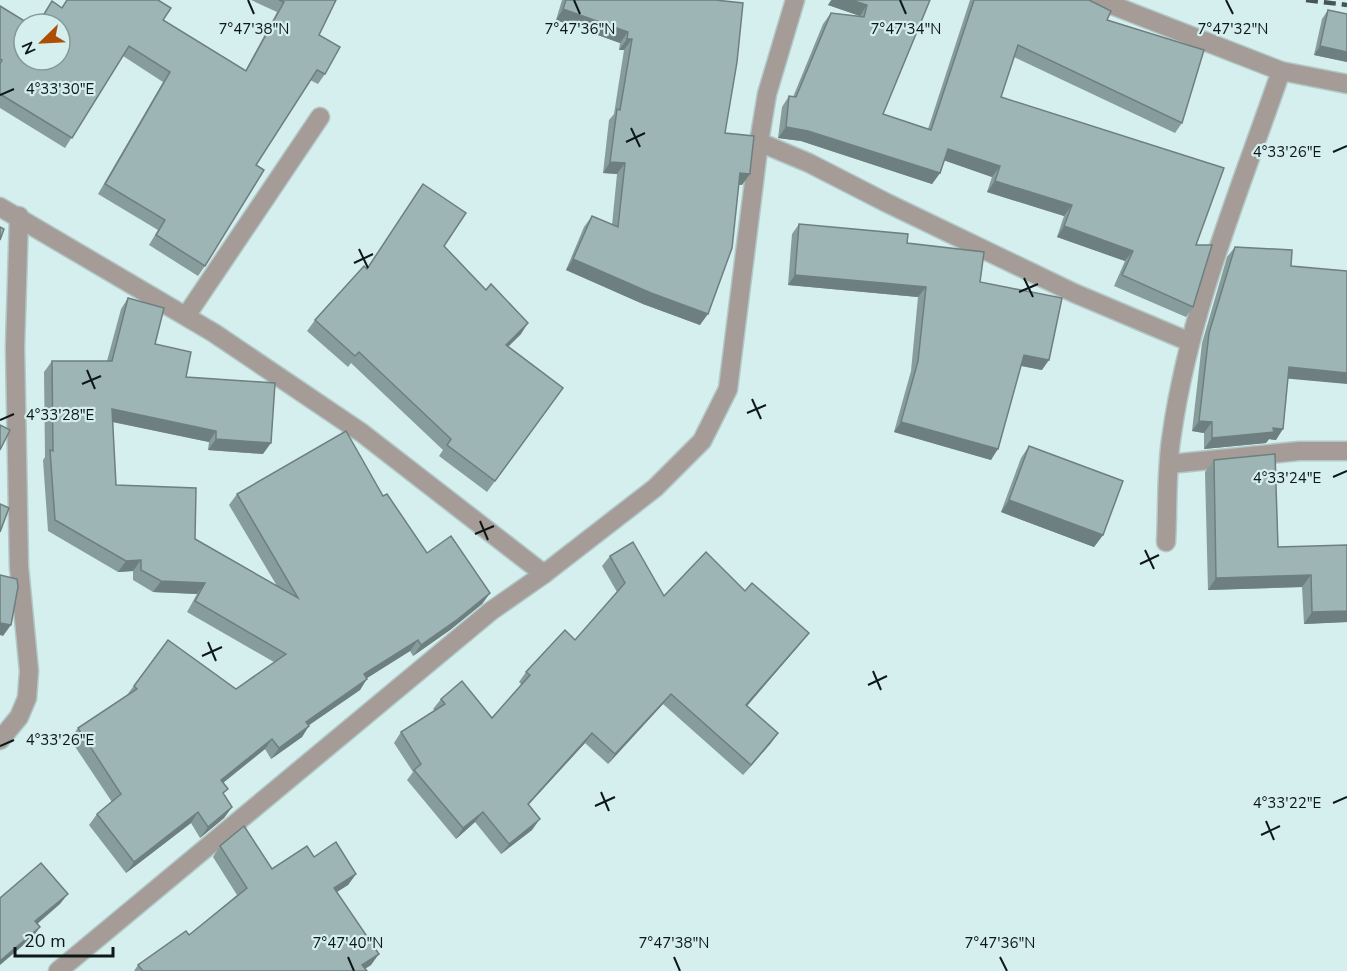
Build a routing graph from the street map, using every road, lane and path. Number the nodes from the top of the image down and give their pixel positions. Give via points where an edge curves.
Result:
1 (795, 0) edge
2 (1099, 0) edge
3 (1281, 71) junction
4 (1347, 84) edge
5 (320, 117) dead end
6 (759, 142) junction
7 (0, 207) edge
8 (19, 216) junction
9 (186, 316) junction
10 (1190, 342) junction
11 (1347, 451) edge
12 (1170, 464) junction
13 (1166, 542) dead end
14 (544, 574) junction
15 (0, 740) edge
16 (58, 971) edge

1 - 6 street via 767,94
2 - 3 street
3 - 4 street
3 - 10 street
5 - 9 street
6 - 10 street via 1074,293
6 - 14 street via 728,389 702,441 655,488
7 - 8 street
8 - 9 street
8 - 15 street via 15,347 19,567 30,671 27,698 19,717
9 - 14 street via 362,434
10 - 12 street
11 - 12 street via 1299,451
12 - 13 street
14 - 16 street via 491,611

